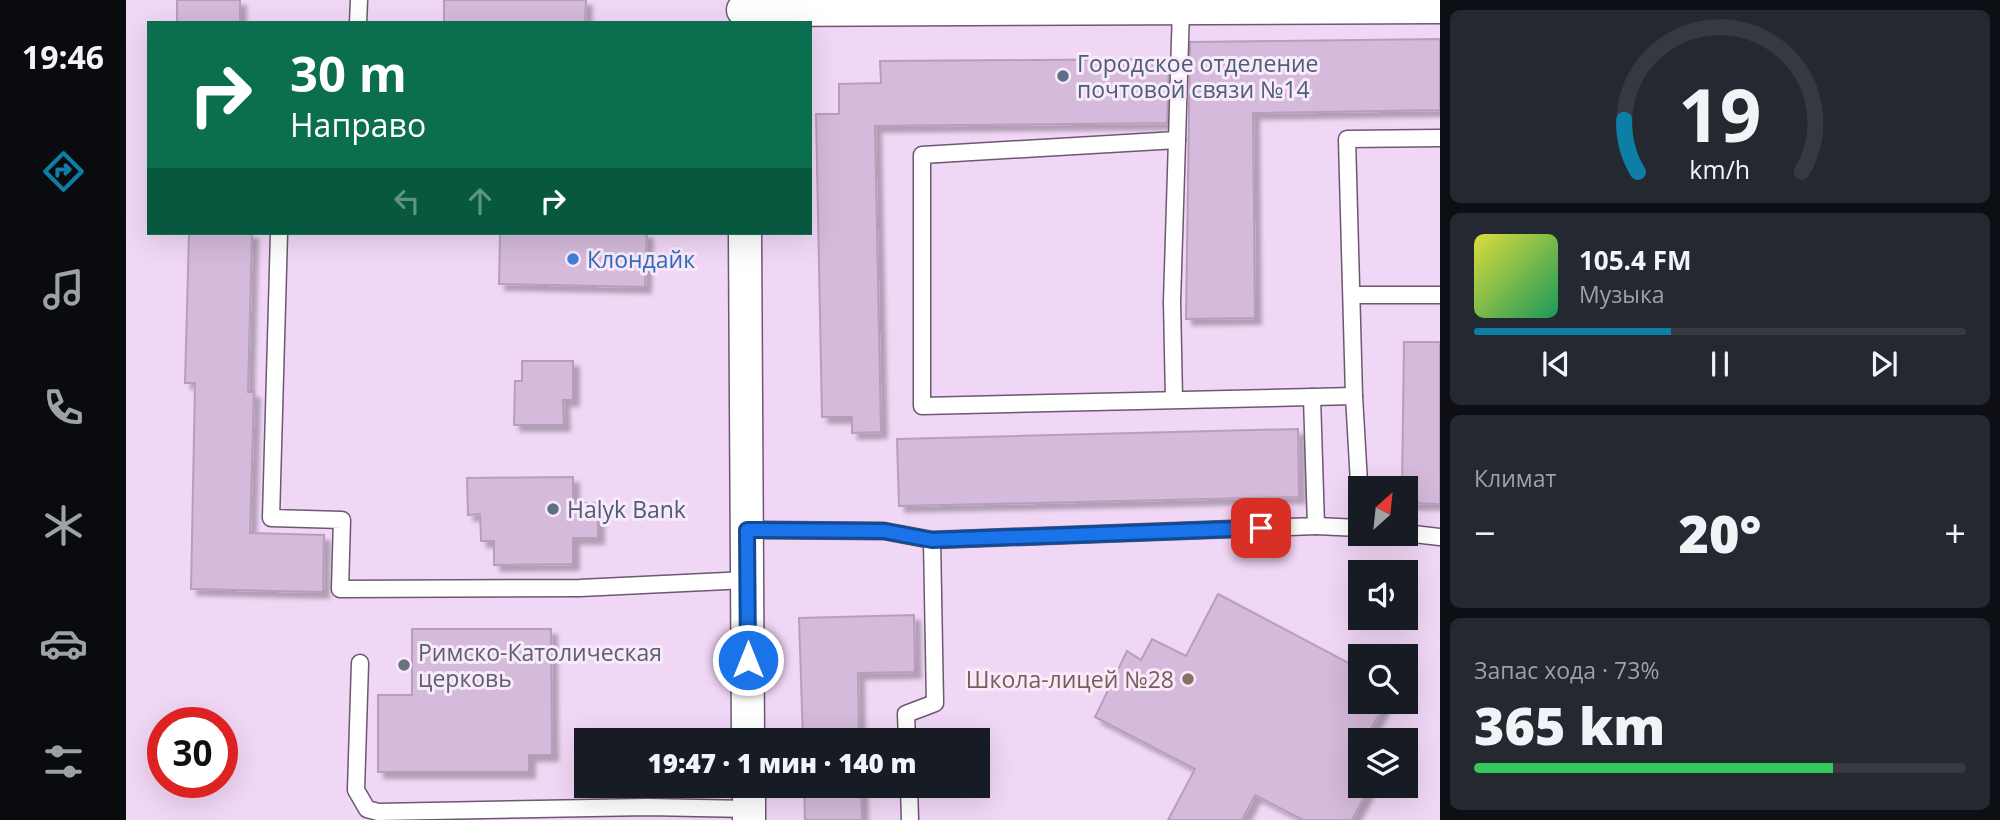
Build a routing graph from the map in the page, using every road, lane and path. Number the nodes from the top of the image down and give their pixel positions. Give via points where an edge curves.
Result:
1 (359, 0) edge
2 (1440, 7) edge
3 (1181, 8) junction
4 (743, 11) edge
5 (358, 21) edge
6 (1440, 138) edge
7 (1177, 140) junction
8 (279, 235) edge
9 (745, 235) edge
10 (1353, 295) junction
11 (1440, 295) edge
12 (1311, 397) junction
13 (1354, 397) junction
14 (1174, 399) junction
15 (1359, 476) edge
16 (1316, 527) junction
17 (1348, 528) edge
18 (747, 530) junction
19 (1418, 534) edge
20 (1440, 537) edge
21 (932, 540) junction
22 (747, 580) junction
23 (360, 663) dead end
24 (748, 728) edge
25 (907, 728) edge
26 (909, 798) edge
27 (749, 805) edge
28 (910, 820) edge

1 - 5 lane
2 - 3 street
3 - 4 street
3 - 7 lane
6 - 10 lane via 1348,139
7 - 14 lane
7 - 14 lane via 922,155 922,406
8 - 22 lane via 271,518 342,520 340,589
9 - 18 street
10 - 11 lane
10 - 13 lane
12 - 13 lane
12 - 14 lane
12 - 16 lane
13 - 15 lane
16 - 17 lane
16 - 21 lane
18 - 21 lane via 884,531
18 - 22 street
19 - 20 lane
21 - 25 lane via 935,703 906,714
22 - 24 street
23 - 27 lane via 356,790 367,809
26 - 28 lane

